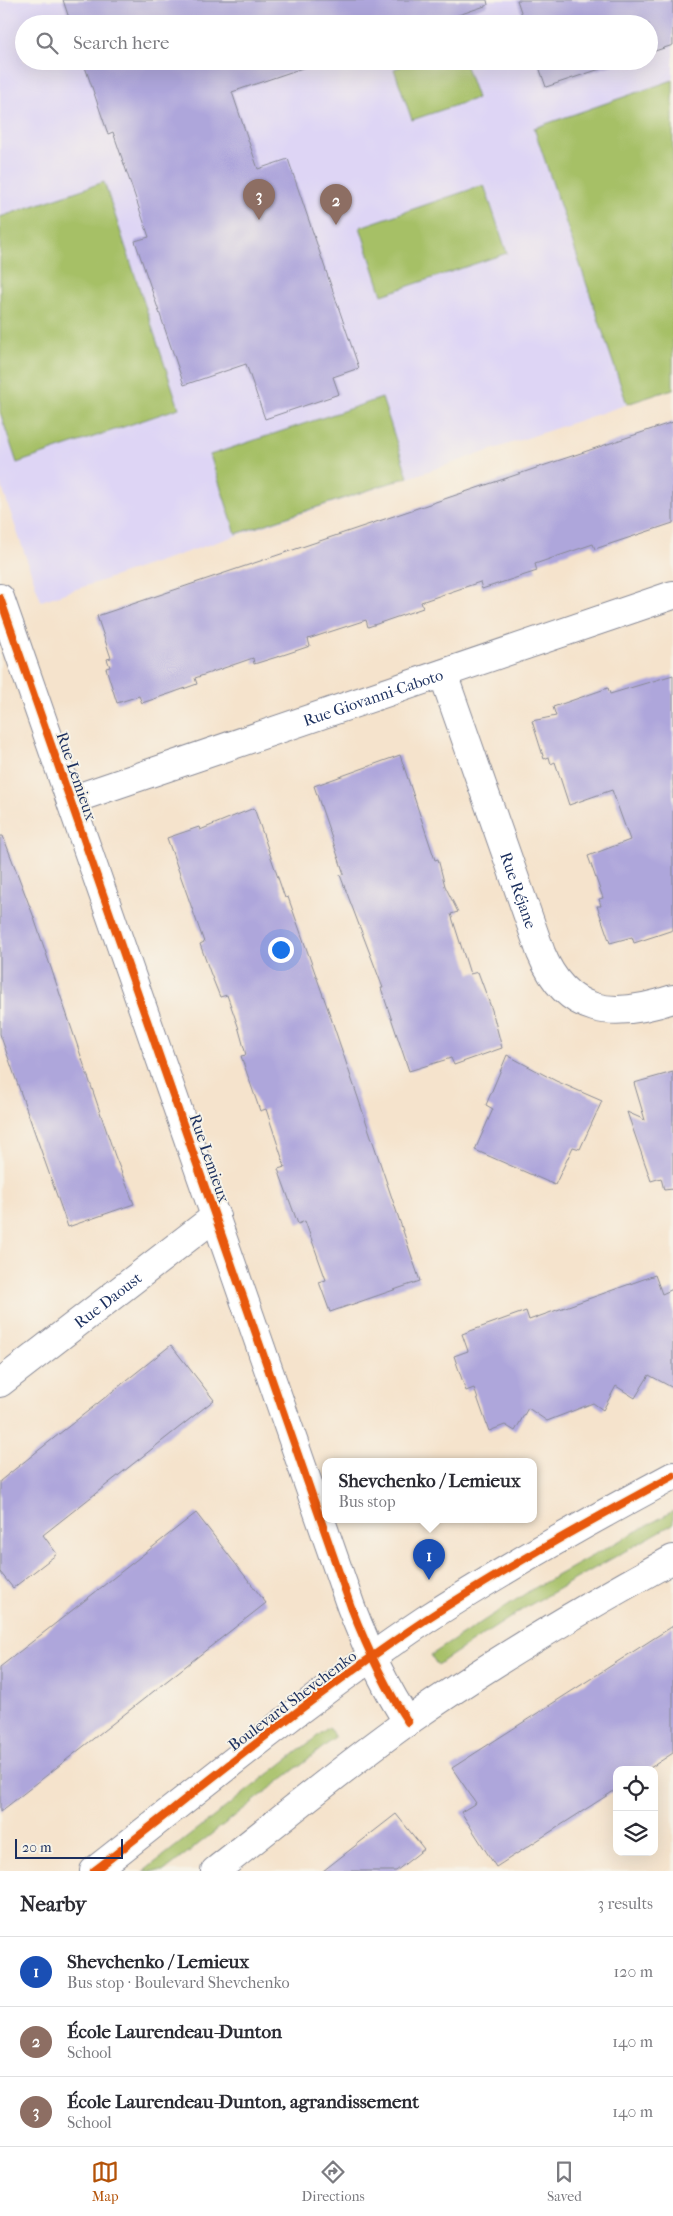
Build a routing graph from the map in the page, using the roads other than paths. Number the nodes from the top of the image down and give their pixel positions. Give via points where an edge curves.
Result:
1 (673, 595) edge
2 (0, 598) edge
3 (443, 674) junction
4 (71, 800) junction
5 (673, 999) edge
6 (216, 1216) junction
7 (0, 1384) edge
8 (673, 1476) edge
9 (673, 1559) edge
10 (371, 1658) junction
11 (408, 1722) junction
12 (94, 1871) edge
13 (215, 1871) edge

1 - 3 street, Rue Giovanni-Caboto
2 - 4 street, Rue Lemieux
3 - 4 street, Rue Giovanni-Caboto
3 - 5 street, Rue Réjane via 547,969 573,999 592,1008 634,1010
4 - 6 street, Rue Lemieux
6 - 7 street, Rue Daoust
6 - 10 street, Rue Lemieux
8 - 10 street, Boulevard Shevchenko via 552,1542
9 - 11 street via 562,1622
10 - 11 street, Rue Lemieux
10 - 12 street, Boulevard Shevchenko
11 - 13 street

